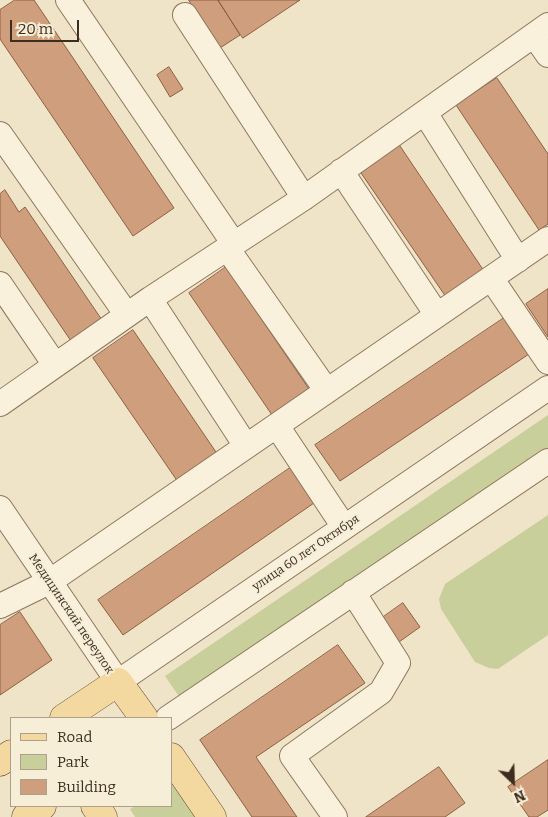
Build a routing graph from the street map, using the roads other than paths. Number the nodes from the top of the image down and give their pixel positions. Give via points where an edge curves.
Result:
1 (68, 0) edge
2 (185, 15) dead end
3 (541, 30) edge
4 (548, 55) edge
5 (426, 113) junction
6 (0, 134) edge
7 (341, 171) junction
8 (304, 198) junction
9 (548, 239) edge
10 (230, 246) junction
11 (518, 260) junction
12 (491, 278) junction
13 (0, 284) edge
14 (150, 299) junction
15 (128, 315) junction
16 (437, 315) junction
17 (548, 362) edge
18 (55, 366) junction
19 (548, 388) edge
20 (326, 391) junction
21 (0, 404) edge
22 (277, 426) junction
23 (246, 446) junction
24 (548, 461) edge
25 (0, 508) edge
26 (344, 527) junction
27 (49, 582) junction
28 (353, 592) junction
29 (0, 606) edge
30 (118, 682) junction
31 (66, 717) edge
32 (143, 717) edge
33 (169, 717) edge
34 (172, 758) edge
35 (41, 807) edge
36 (26, 817) edge
37 (212, 817) edge
38 (335, 817) edge

1 - 10 street
2 - 8 street
3 - 4 street
3 - 5 street
5 - 7 street
5 - 11 street
6 - 15 street
7 - 8 street
7 - 16 street
8 - 10 street
9 - 11 street
10 - 14 street
10 - 20 street
11 - 12 street
12 - 16 street
12 - 17 street
13 - 18 street
14 - 15 street
14 - 23 street
15 - 18 street
16 - 20 street
18 - 21 street
19 - 26 street, улица 60 лет Октября
20 - 22 street
22 - 23 street
22 - 26 street
23 - 27 street
24 - 28 street
25 - 27 street, Медицинский переулок
26 - 30 street, улица 60 лет Октября
27 - 29 street
27 - 30 street, Медицинский переулок
28 - 33 street
28 - 38 street via 398,662 381,692 292,756
30 - 31 main road, улица 60 лет Октября
30 - 32 main road, Медицинский переулок
34 - 37 main road
35 - 36 main road

